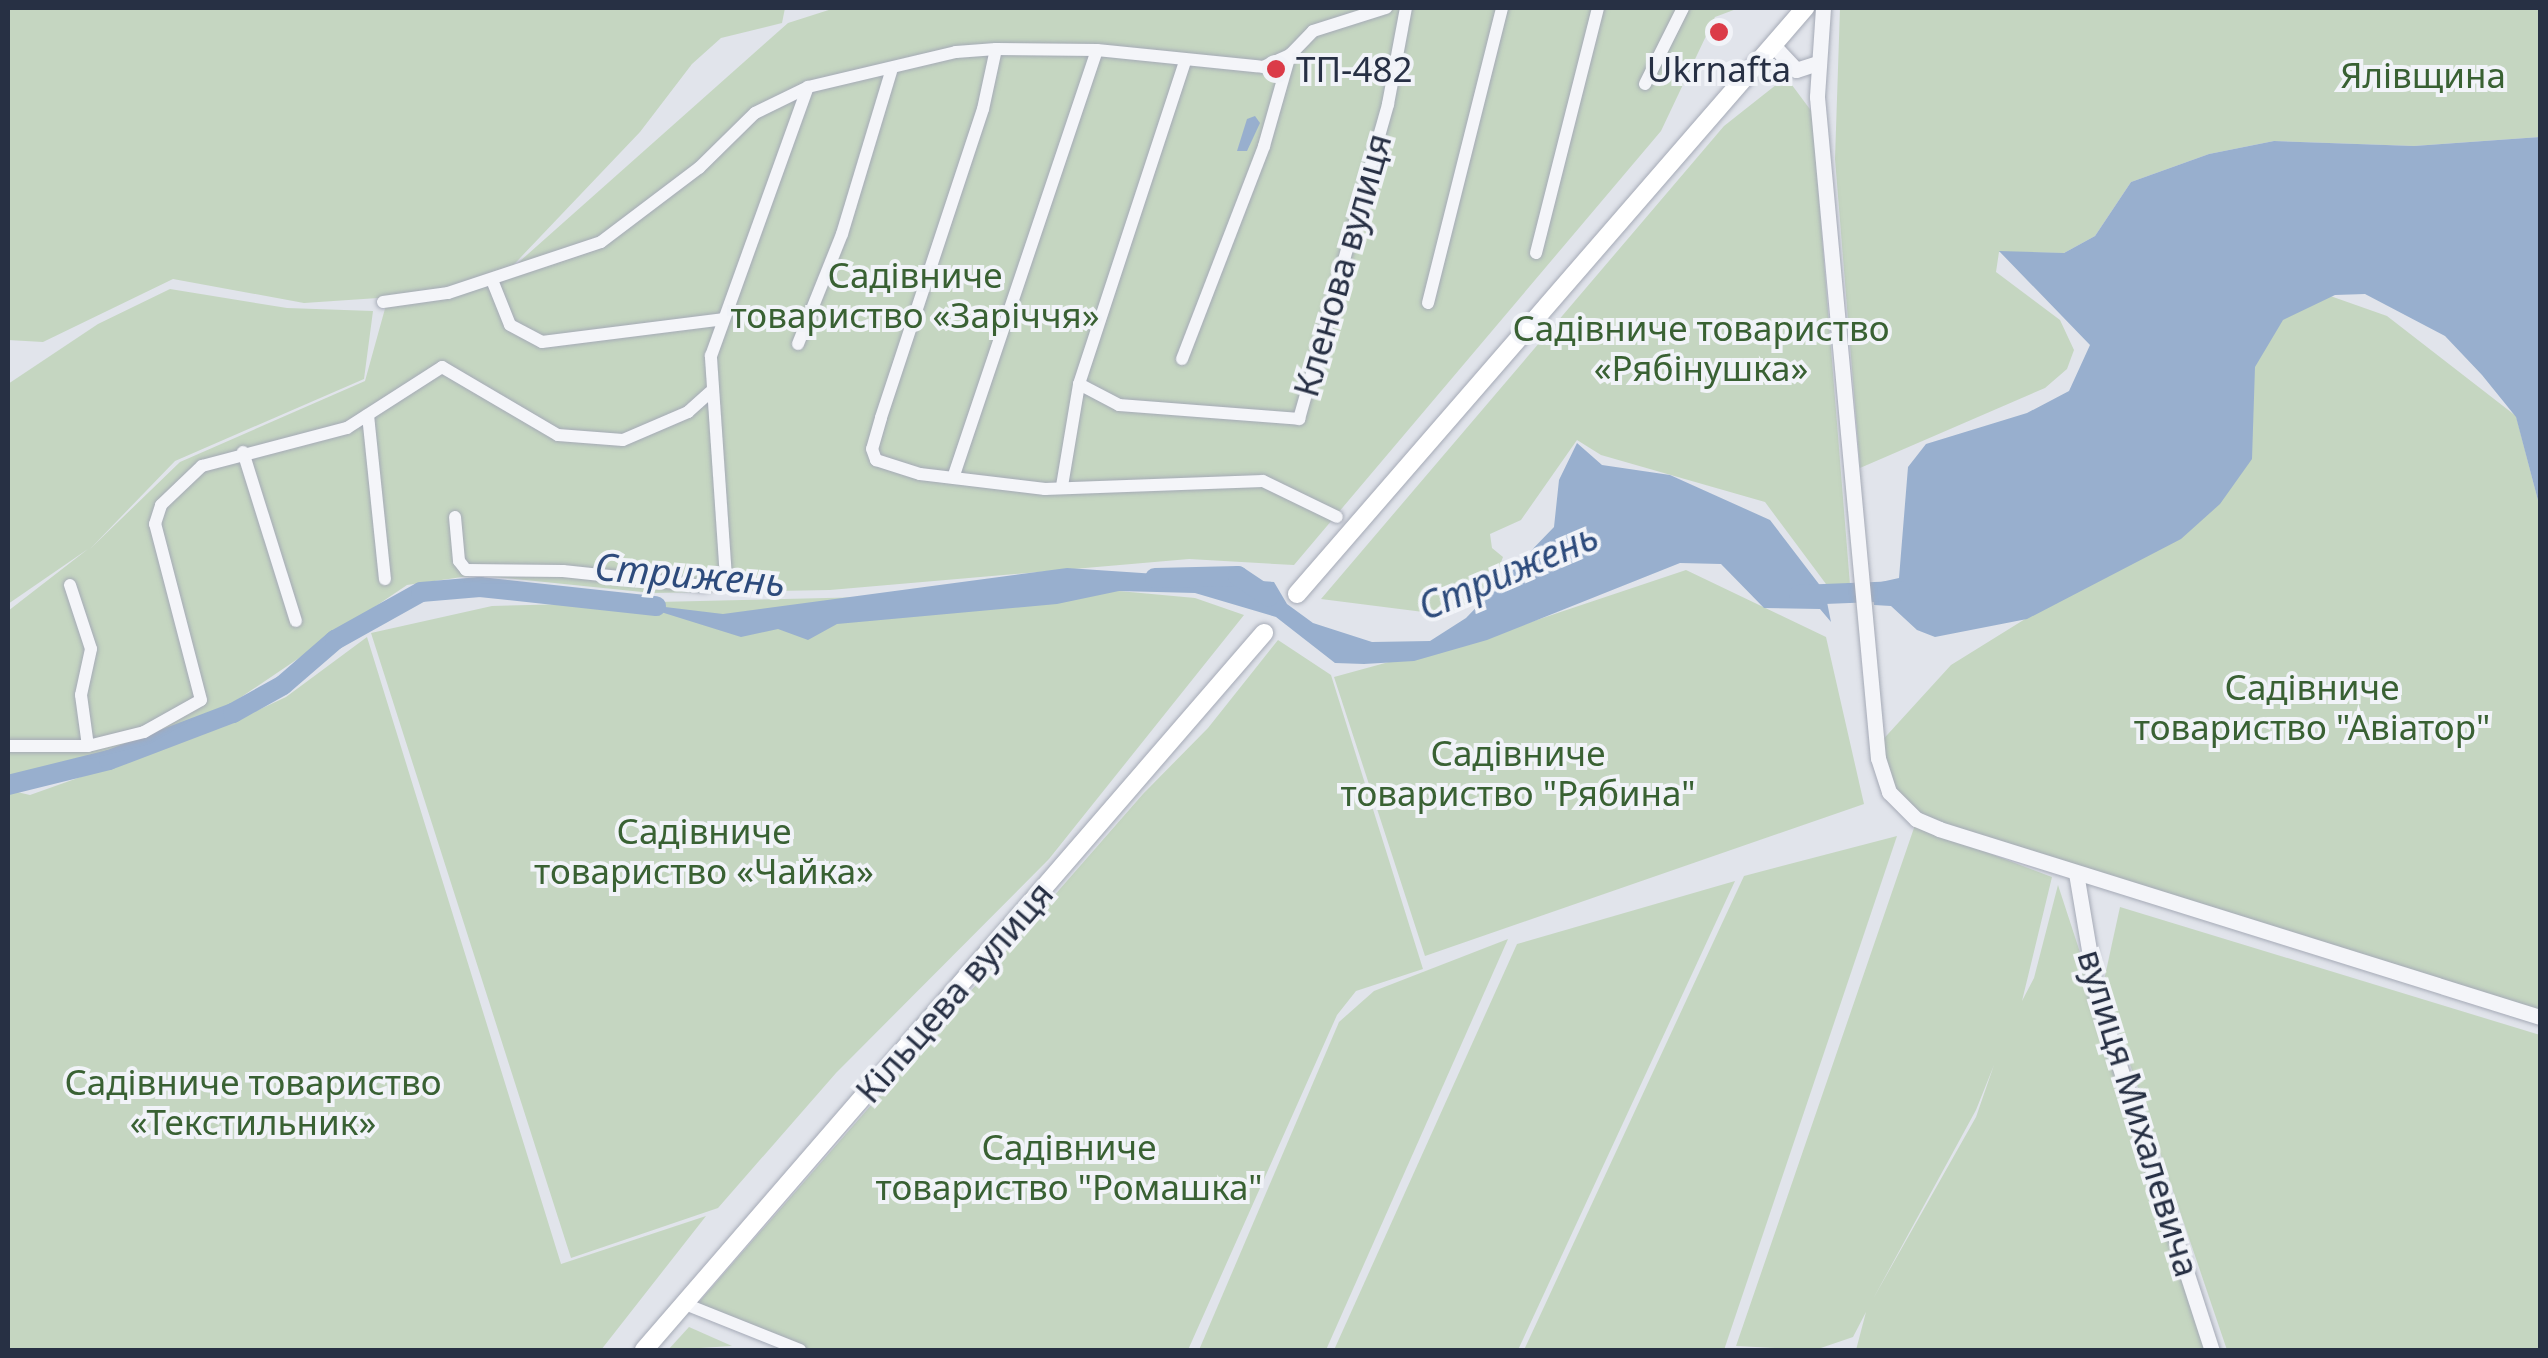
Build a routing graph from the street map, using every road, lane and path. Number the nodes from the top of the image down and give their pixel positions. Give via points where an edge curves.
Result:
1 (1386, 8) edge
2 (1406, 8) edge
3 (1502, 8) edge
4 (1598, 8) edge
5 (1683, 8) edge
6 (1804, 8) edge
7 (1823, 8) edge
8 (1774, 44) junction
9 (996, 50) junction
10 (1097, 50) junction
11 (1290, 55) junction
12 (1185, 62) junction
13 (1818, 64) junction
14 (892, 68) junction
15 (1796, 70) junction
16 (1645, 84) dead end
17 (808, 87) junction
18 (1817, 97) junction
19 (1536, 253) dead end
20 (492, 280) junction
21 (383, 302) dead end
22 (1428, 303) dead end
23 (723, 319) junction
24 (798, 344) dead end
25 (1182, 358) dead end
26 (1079, 384) junction
27 (710, 392) junction
28 (368, 415) junction
29 (244, 452) junction
30 (954, 475) junction
31 (1062, 486) junction
32 (456, 517) dead end
33 (1337, 517) dead end
34 (384, 579) dead end
35 (70, 586) dead end
36 (1296, 594) dead end
37 (296, 621) dead end
38 (1264, 633) dead end
39 (8, 746) edge
40 (88, 746) junction
41 (2076, 873) junction
42 (2540, 1017) edge
43 (685, 1304) junction
44 (644, 1350) edge
45 (800, 1350) edge
46 (2212, 1350) edge

1 - 11 street via 1313,31
2 - 26 street, Кленова вулиця via 1388,104 1299,419 1120,405
3 - 22 street
4 - 19 street
5 - 16 street
6 - 8 main road
7 - 13 street
8 - 15 street
8 - 36 main road
9 - 10 street
9 - 14 street
9 - 30 street via 983,109 872,449 876,460 920,474
10 - 12 street
10 - 30 street
11 - 12 street via 1245,69
11 - 25 street via 1264,146
12 - 26 street
13 - 15 street
13 - 18 street
14 - 17 street
14 - 24 street via 842,234
15 - 18 street
17 - 20 street via 755,114 699,168 600,242
17 - 23 street
18 - 41 street via 1878,758 1889,792 1916,819
20 - 21 street
20 - 23 street via 510,325 542,342
23 - 27 street via 711,356
26 - 31 street
27 - 28 street via 688,412 623,440 558,435 442,367
27 - 32 street via 726,578 718,585 466,570 459,561
28 - 29 street via 322,436
28 - 34 street
29 - 37 street
29 - 40 street via 202,466 179,483 155,524 201,700 144,732
30 - 31 street via 1045,490
31 - 33 street via 1263,481
35 - 40 street via 92,649 81,694
38 - 43 main road, Кільцева вулиця
39 - 40 street
41 - 42 street
41 - 46 street, вулиця Михалевича via 2096,997
43 - 44 main road, Кільцева вулиця
43 - 45 street

